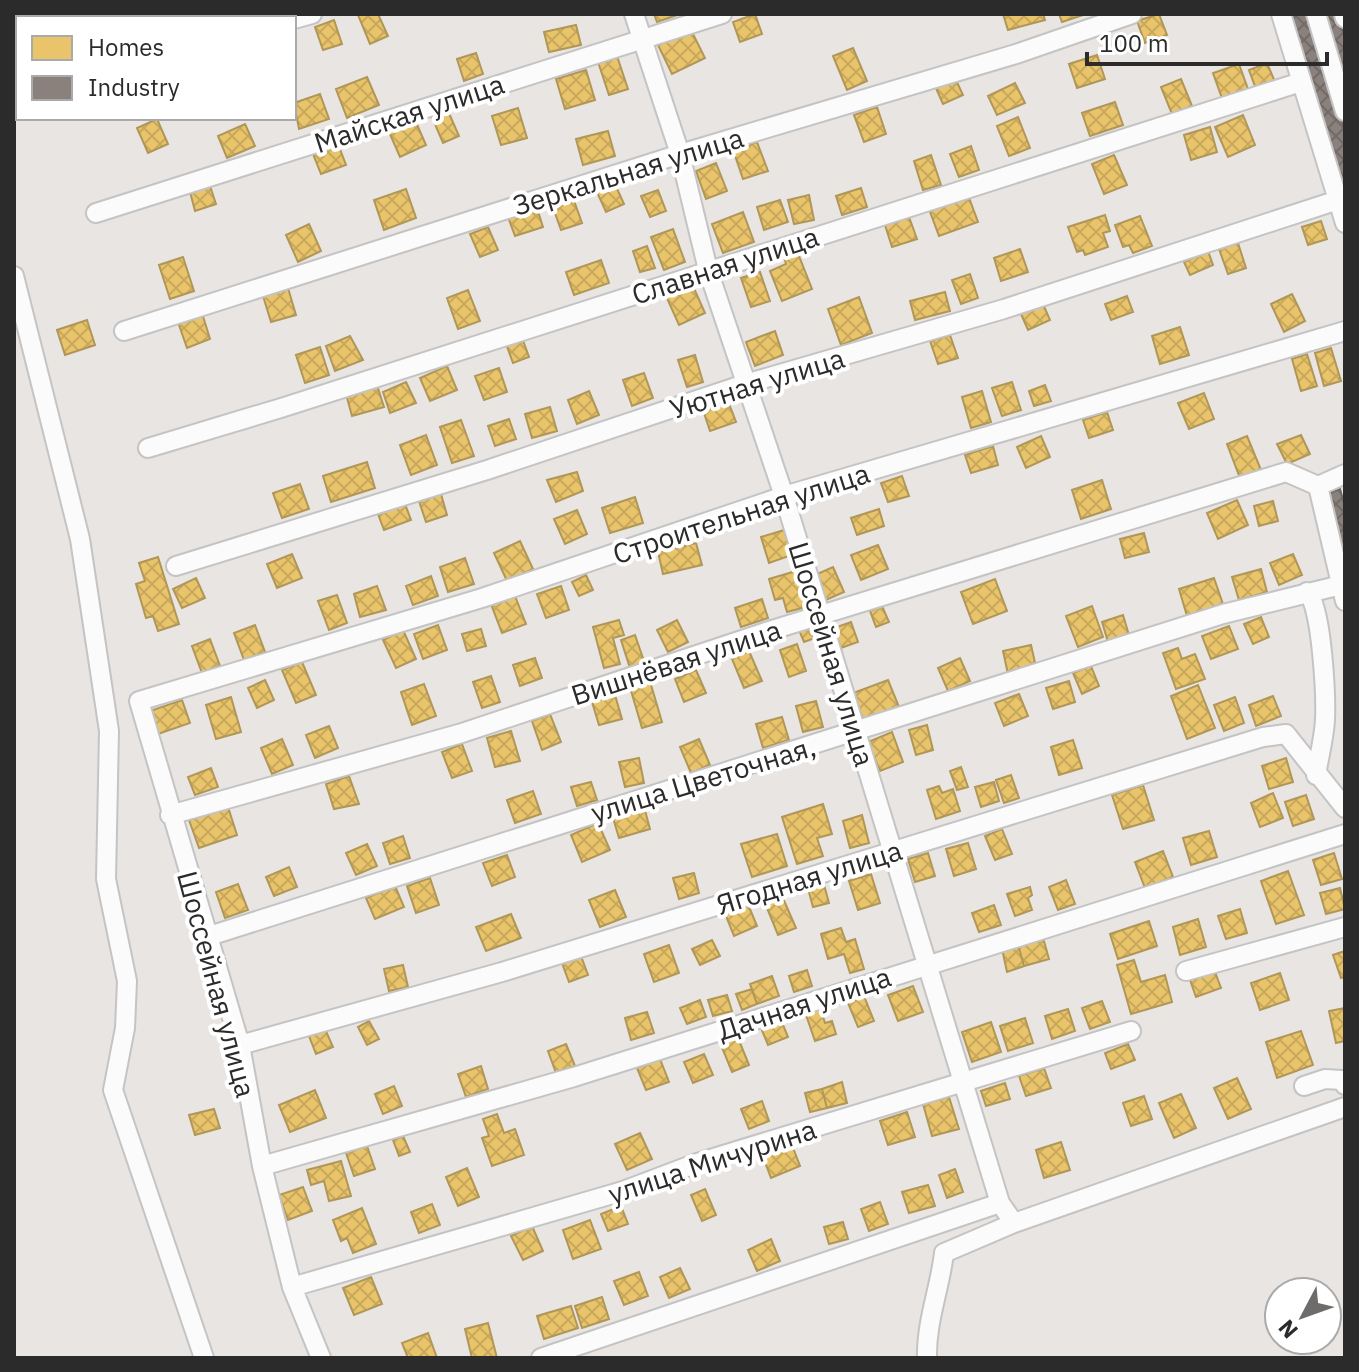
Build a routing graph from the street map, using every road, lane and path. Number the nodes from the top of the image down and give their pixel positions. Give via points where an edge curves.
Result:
1 (634, 14) edge
2 (722, 14) edge
3 (1132, 14) edge
4 (1281, 14) edge
5 (1316, 14) edge
6 (642, 38) junction
7 (1301, 82) junction
8 (1345, 111) edge
9 (680, 154) junction
10 (1338, 200) junction
11 (96, 213) dead end
12 (1345, 223) edge
13 (708, 270) junction
14 (14, 276) edge
15 (124, 331) dead end
16 (1345, 331) edge
17 (745, 384) junction
18 (148, 448) dead end
19 (1344, 479) edge
20 (1318, 486) junction
21 (784, 496) junction
22 (176, 566) dead end
23 (1307, 592) junction
24 (1343, 593) edge
25 (820, 617) junction
26 (139, 701) joint
27 (854, 733) junction
28 (1316, 775) junction
29 (1345, 808) edge
30 (170, 815) junction
31 (1345, 834) edge
32 (893, 850) junction
33 (1345, 927) edge
34 (206, 937) junction
35 (928, 964) junction
36 (1186, 971) dead end
37 (1131, 1031) dead end
38 (240, 1045) junction
39 (962, 1081) junction
40 (1345, 1085) edge
41 (1304, 1086) dead end
42 (1345, 1107) edge
43 (262, 1166) junction
44 (1000, 1203) junction
45 (1014, 1223) junction
46 (292, 1287) junction
47 (204, 1358) edge
48 (321, 1358) edge
49 (541, 1358) edge
50 (927, 1358) edge

1 - 6 street, Шоссейная улица
2 - 6 street, Майская улица
3 - 9 street, Зеркальная улица
4 - 7 street
5 - 8 street
6 - 9 street, Шоссейная улица
6 - 11 street, Майская улица
7 - 10 street
7 - 13 street, Славная улица
9 - 13 street, Шоссейная улица
9 - 15 street, Зеркальная улица
10 - 12 street
10 - 17 street, Уютная улица via 1004,309
13 - 17 street, Шоссейная улица
13 - 18 street, Славная улица
14 - 47 street via 80,539 109,731 106,879 127,981 125,1028 113,1090
16 - 21 street, Строительная улица
17 - 21 street, Шоссейная улица
17 - 22 street, Уютная улица
19 - 20 street
20 - 24 street
20 - 25 street, Вишнёвая улица via 1286,472
21 - 25 street, Шоссейная улица
21 - 26 street, Строительная улица via 482,598
23 - 24 street, улица Цветочная,
23 - 27 street, улица Цветочная,
23 - 28 street via 1319,638 1325,720
25 - 27 street, Шоссейная улица
25 - 30 street, Вишнёвая улица via 462,733
26 - 30 street, Шоссейная улица
27 - 32 street, Шоссейная улица
27 - 34 street, улица Цветочная,
28 - 29 street, Ягодная улица
28 - 32 street, Ягодная улица via 1286,734 1263,737
30 - 34 street, Шоссейная улица
31 - 35 street, Дачная улица
32 - 35 street, Шоссейная улица
32 - 38 street, Ягодная улица via 502,972
33 - 36 street
34 - 38 street, Шоссейная улица
35 - 39 street, Шоссейная улица
35 - 43 street, Дачная улица via 574,1077
37 - 39 street, улица Мичурина
38 - 43 street, Шоссейная улица
39 - 44 street, Шоссейная улица
39 - 46 street, улица Мичурина via 623,1191
40 - 41 street via 1325,1079
42 - 45 street
43 - 46 street, Шоссейная улица
44 - 45 street, Шоссейная улица
44 - 49 street
45 - 50 street via 944,1253
46 - 48 street, Шоссейная улица

